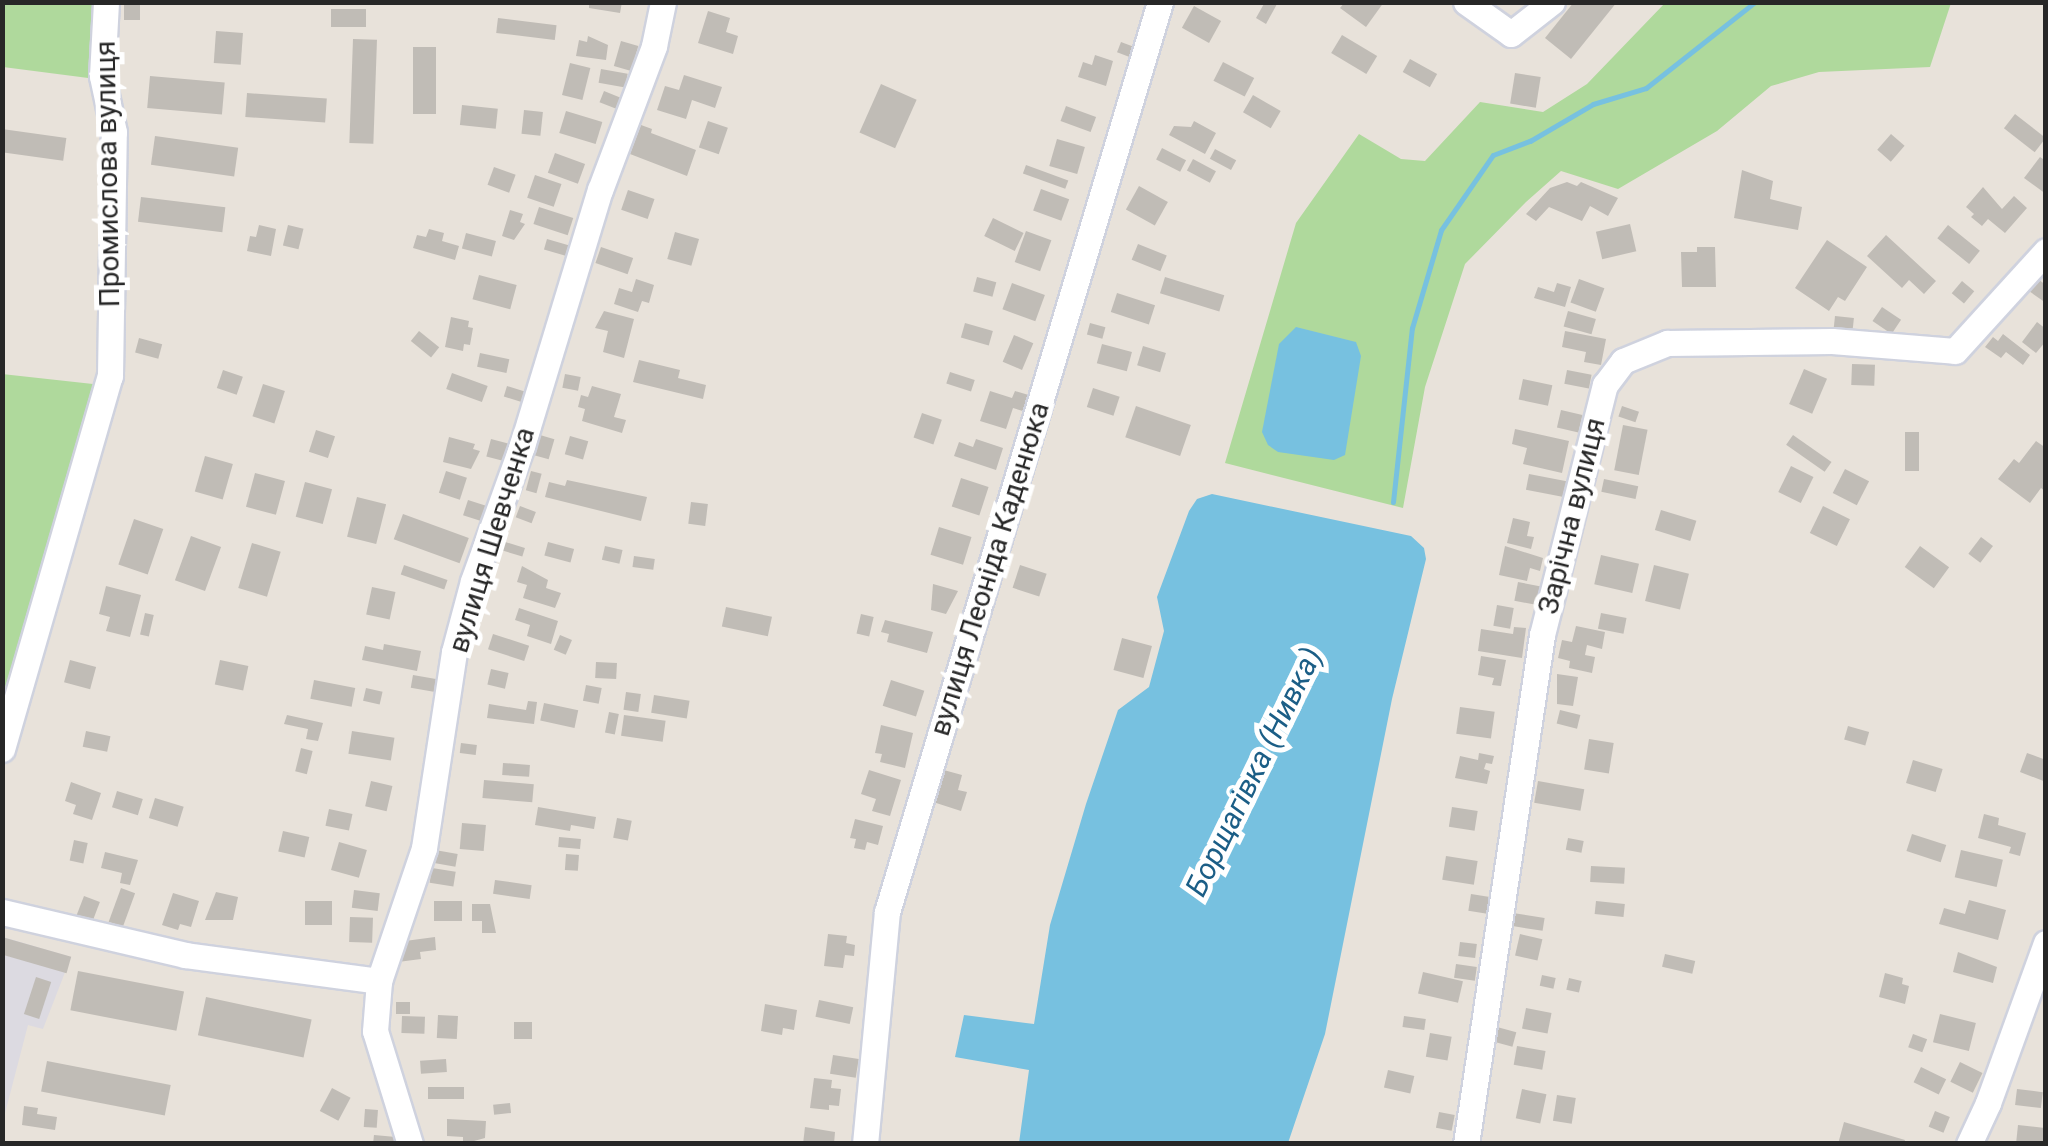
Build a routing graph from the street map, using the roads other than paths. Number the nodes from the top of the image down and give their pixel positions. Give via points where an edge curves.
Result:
1 (106, 2) edge
2 (664, 2) edge
3 (1160, 2) edge
4 (1466, 2) edge
5 (1552, 2) edge
6 (2046, 251) edge
7 (2, 749) edge
8 (2, 912) edge
9 (2046, 943) edge
10 (379, 982) junction
11 (410, 1144) edge
12 (865, 1144) edge
13 (1466, 1144) edge
14 (1969, 1144) edge

1 - 7 street, Промислова вулиця via 102,76 114,132 110,376
2 - 10 street, вулиця Шевченка via 473,581 454,652 424,848
3 - 12 street, вулиця Леоніда Каденюка via 887,912
4 - 5 street via 1511,34
6 - 13 street, Зарічна вулиця via 1955,350 1832,342 1667,343 1623,361 1606,385 1542,635
8 - 10 street via 185,954
9 - 14 street
10 - 11 street, вулиця Шевченка via 375,1031

